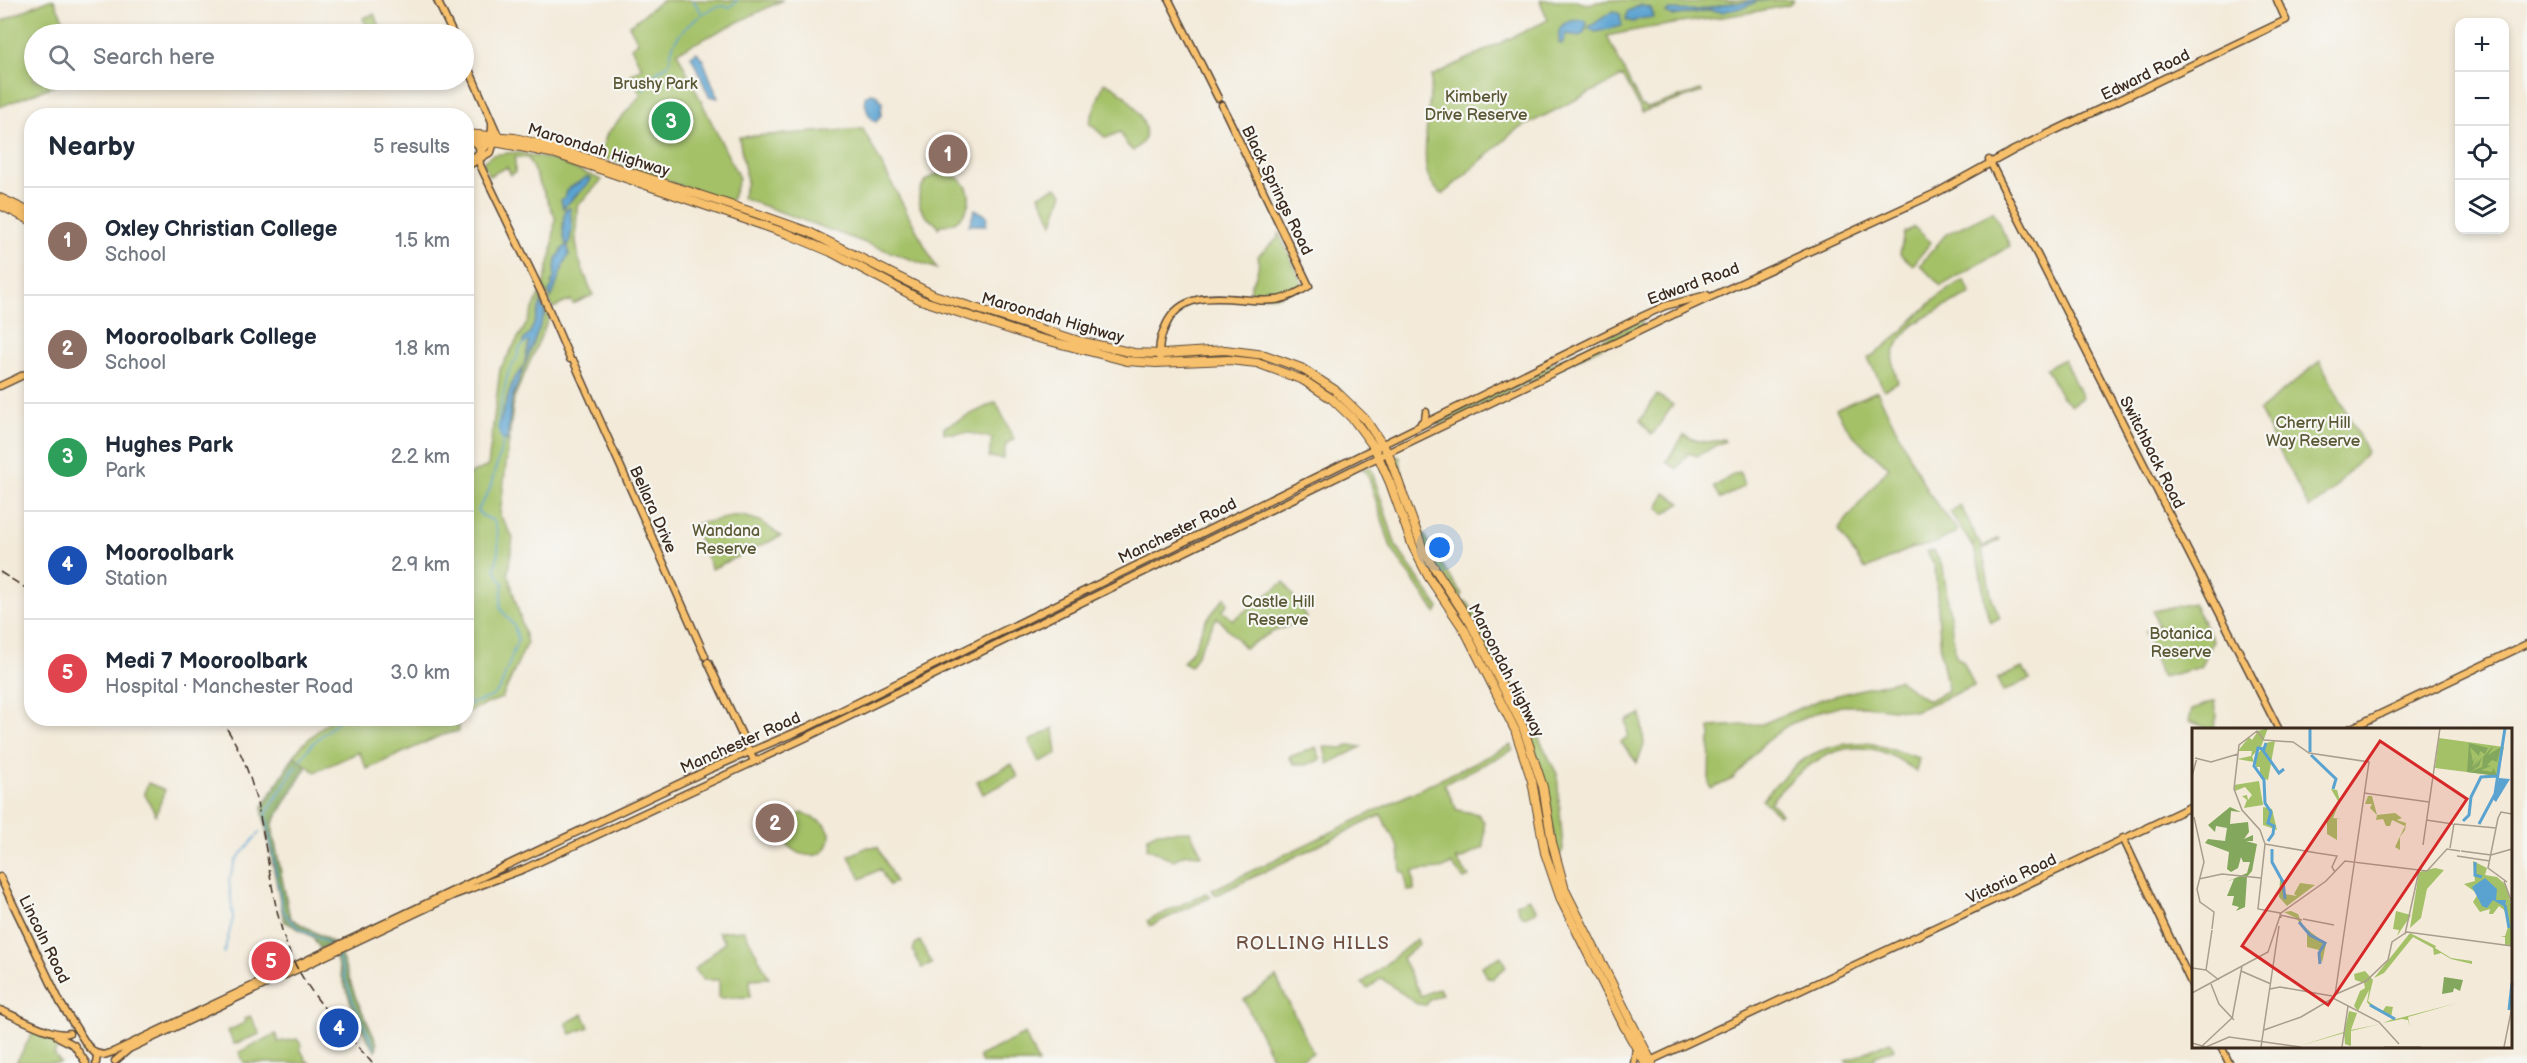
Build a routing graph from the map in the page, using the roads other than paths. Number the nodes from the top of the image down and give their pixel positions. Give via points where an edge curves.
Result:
1 (437, 0) edge
2 (1169, 0) edge
3 (2277, 0) edge
4 (448, 24) edge
5 (474, 80) edge
6 (474, 135) edge
7 (493, 139) junction
8 (474, 141) edge
9 (474, 143) edge
10 (510, 145) junction
11 (491, 152) junction
12 (478, 158) junction
13 (474, 160) edge
14 (1990, 161) junction
15 (0, 198) edge
16 (0, 205) edge
17 (24, 209) edge
18 (24, 217) edge
19 (855, 254) junction
20 (852, 264) junction
21 (1771, 268) junction
22 (1665, 306) junction
23 (1643, 316) junction
24 (1670, 316) junction
25 (1648, 327) junction
26 (1161, 338) junction
27 (1159, 356) junction
28 (24, 375) edge
29 (0, 386) edge
30 (1426, 412) dead end
31 (1430, 421) junction
32 (1435, 430) junction
33 (1403, 434) junction
34 (1410, 442) junction
35 (1382, 443) junction
36 (1374, 447) junction
37 (1388, 453) junction
38 (1379, 457) junction
39 (1370, 461) junction
40 (1394, 465) junction
41 (1311, 479) junction
42 (1390, 483) junction
43 (1316, 487) junction
44 (1122, 572) junction
45 (1126, 580) junction
46 (1052, 606) junction
47 (1058, 614) junction
48 (2527, 646) edge
49 (892, 685) junction
50 (2444, 685) junction
51 (1498, 687) junction
52 (896, 694) junction
53 (2277, 728) edge
54 (2352, 728) edge
55 (2358, 728) edge
56 (750, 751) junction
57 (754, 761) junction
58 (2192, 806) edge
59 (2123, 839) junction
60 (0, 877) edge
61 (351, 941) junction
62 (2192, 985) edge
63 (213, 1006) junction
64 (0, 1010) edge
65 (66, 1013) junction
66 (51, 1032) junction
67 (69, 1033) junction
68 (79, 1033) junction
69 (71, 1042) junction
70 (1638, 1044) junction
71 (2222, 1048) edge
72 (112, 1052) junction
73 (95, 1053) junction
74 (1666, 1054) junction
75 (118, 1061) edge
76 (86, 1062) edge
77 (1648, 1062) edge
78 (96, 1063) edge
79 (1634, 1063) edge
80 (2229, 1063) edge

1 - 4 main road
2 - 26 main road, Black Springs Road via 1309,286 1278,300 1191,301 1171,316
3 - 14 main road, Edward Road via 2286,20
5 - 7 main road via 491,119
6 - 7 highway, Maroondah Highway
7 - 8 highway, Maroondah Highway
7 - 10 highway, Maroondah Highway
7 - 11 main road
7 - 12 main road
7 - 19 highway, Maroondah Highway via 532,141 618,167 809,232
9 - 12 main road, Bellara Drive via 479,147
10 - 11 main road
10 - 20 highway, Maroondah Highway via 556,154 776,230
11 - 12 main road
12 - 13 main road
12 - 56 main road, Bellara Drive
14 - 21 main road, Edward Road via 1936,193
14 - 53 main road, Switchback Road
15 - 17 highway
16 - 18 highway
19 - 20 highway
19 - 27 highway, Maroondah Highway via 912,286 957,304 1102,348
20 - 27 highway, Maroondah Highway via 908,294 969,317 1108,358 1127,361
21 - 22 main road, Edward Road via 1712,293
21 - 24 main road, Edward Road
22 - 23 main road, Edward Road
22 - 24 main road
23 - 25 main road
23 - 31 main road, Edward Road
24 - 25 main road, Edward Road
25 - 32 main road, Edward Road
26 - 27 main road
26 - 27 main road
27 - 35 highway, Maroondah Highway via 1225,350 1280,359 1309,372 1341,395
27 - 36 highway, Maroondah Highway via 1257,363 1285,372 1312,384 1332,399
28 - 29 main road
30 - 33 main road via 1424,421
31 - 32 main road
31 - 33 main road, Edward Road
32 - 34 main road, Edward Road
33 - 35 main road, Edward Road
34 - 37 main road, Edward Road
34 - 40 main road via 1396,455
35 - 36 main road, Edward Road
35 - 37 highway, Maroondah Highway
36 - 38 highway, Maroondah Highway
36 - 41 main road, Manchester Road
37 - 38 main road, Edward Road
37 - 40 highway, Maroondah Highway
38 - 39 main road, Manchester Road
38 - 42 highway, Maroondah Highway
39 - 42 main road via 1380,465
39 - 43 main road, Manchester Road
40 - 51 highway, Maroondah Highway via 1424,552 1467,616
41 - 43 main road
41 - 44 main road, Manchester Road
42 - 51 highway, Maroondah Highway via 1417,556
43 - 45 main road, Manchester Road
44 - 45 main road
44 - 46 main road, Manchester Road
45 - 47 main road, Manchester Road
46 - 47 main road
46 - 49 main road, Manchester Road
47 - 52 main road, Manchester Road
48 - 50 main road
49 - 52 main road
49 - 56 main road, Manchester Road
50 - 54 main road
50 - 55 main road
51 - 70 highway, Maroondah Highway via 1526,757 1545,853 1561,900
52 - 57 main road, Manchester Road
56 - 57 main road, Bellara Drive
56 - 61 main road, Manchester Road
57 - 61 main road, Manchester Road via 524,869
58 - 59 main road, Victoria Road
59 - 62 main road
59 - 74 main road, Victoria Road
60 - 65 main road, Lincoln Road
61 - 63 main road, Manchester Road
63 - 72 main road, Manchester Road
63 - 75 main road, Manchester Road via 129,1049
64 - 66 main road
65 - 67 main road, Lincoln Road
65 - 68 main road, Lincoln Road
66 - 67 main road
66 - 69 main road
67 - 68 main road
67 - 69 main road
68 - 69 main road via 78,1042
68 - 73 main road, Lincoln Road
69 - 76 main road
70 - 74 main road
70 - 77 highway, Maroondah Highway
70 - 79 main road
71 - 80 main road
72 - 73 main road
72 - 75 main road via 117,1053
73 - 76 main road via 86,1054
73 - 78 main road
74 - 77 main road, Victoria Road
75 - 78 main road

